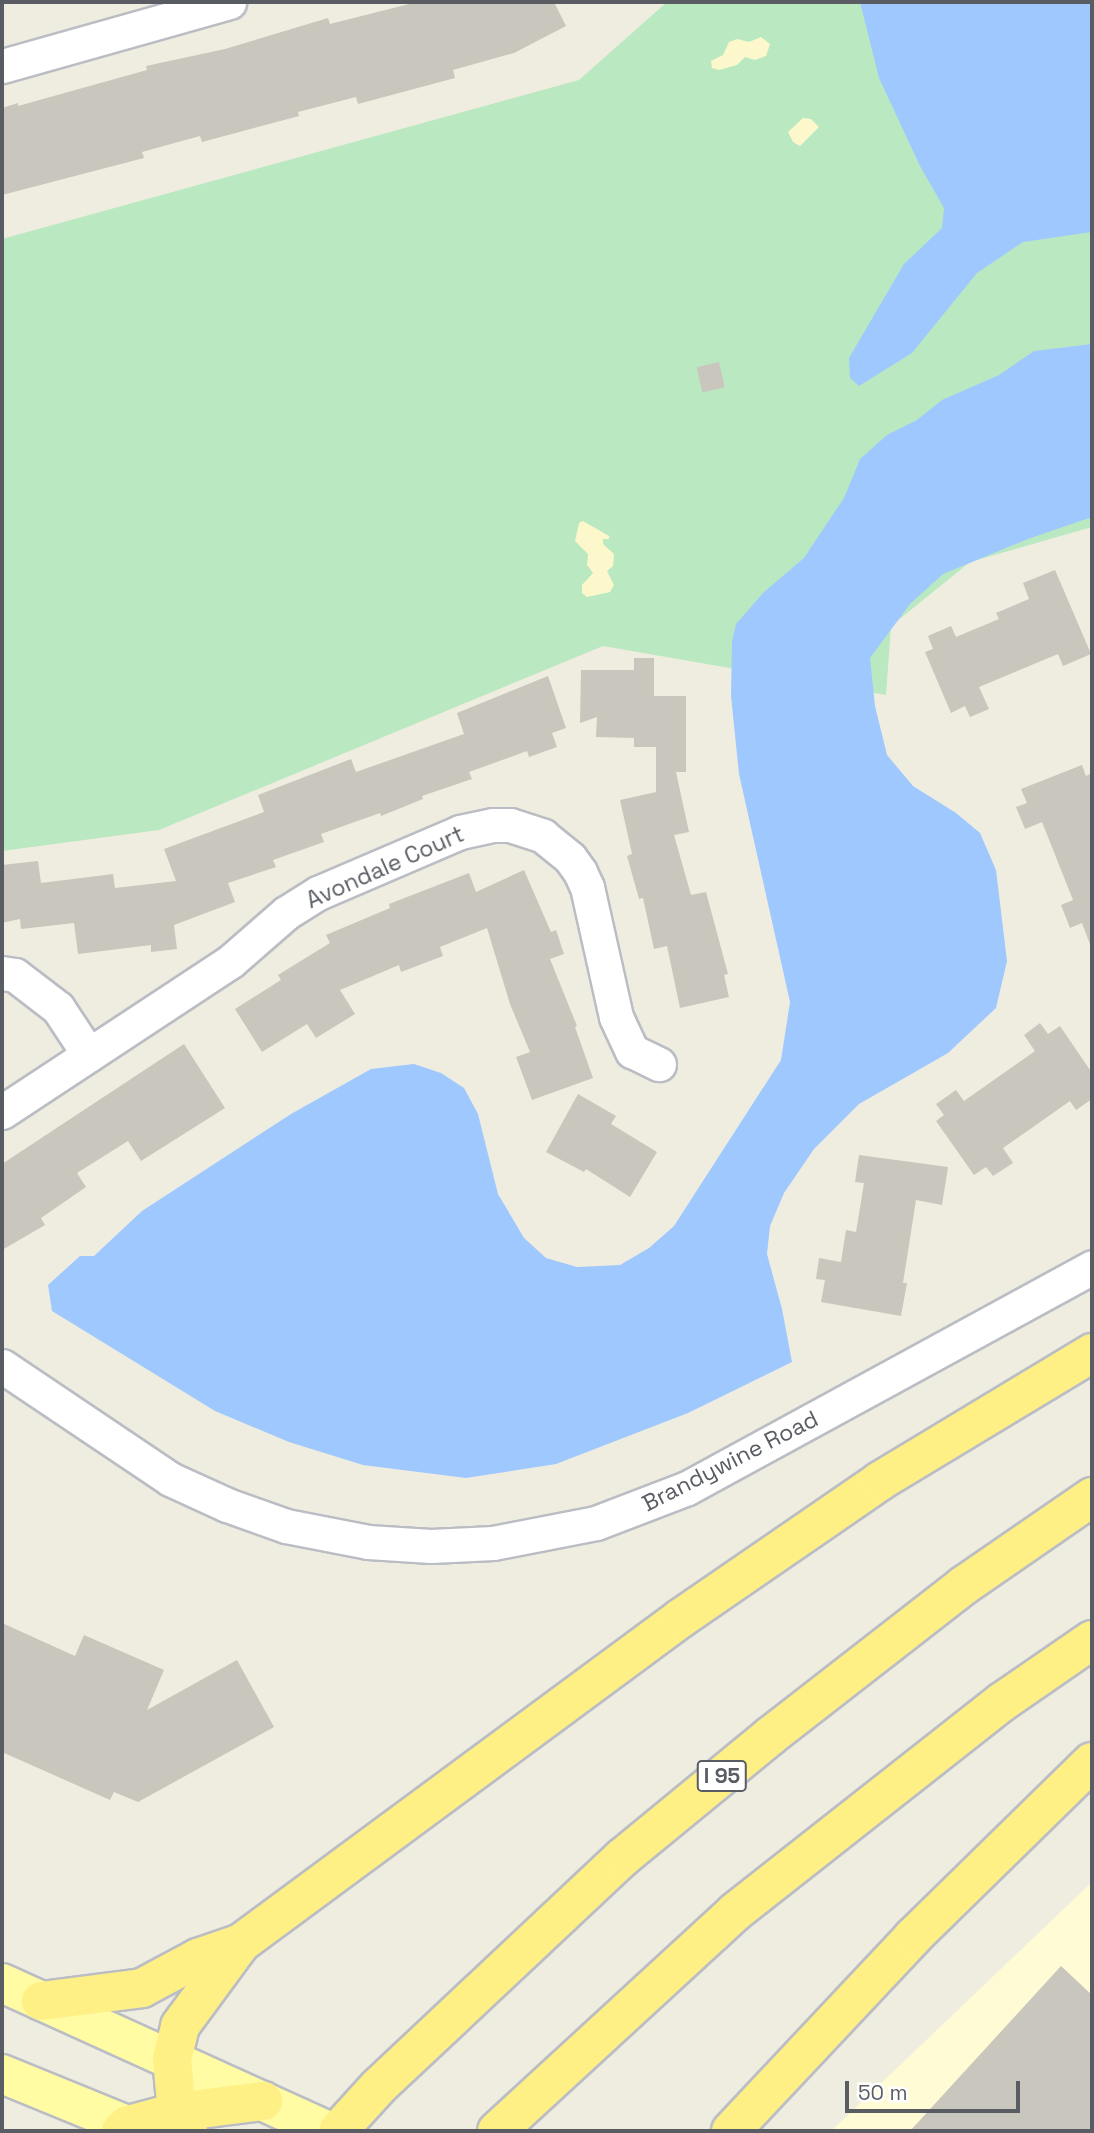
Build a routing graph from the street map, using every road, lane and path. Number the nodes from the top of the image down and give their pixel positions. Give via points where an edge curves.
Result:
1 (229, 2) edge
2 (2, 66) edge
3 (2, 973) edge
4 (89, 1055) junction
5 (659, 1065) dead end
6 (2, 1112) edge
7 (1092, 1267) edge
8 (1092, 1353) edge
9 (2, 1366) edge
10 (1092, 1497) edge
11 (1092, 1640) edge
12 (1092, 1762) edge
13 (241, 1943) junction
14 (2, 1983) edge
15 (41, 2001) junction
16 (172, 2059) junction
17 (2, 2074) edge
18 (775, 2084) junction
19 (263, 2101) junction
20 (182, 2122) edge
21 (130, 2129) edge
22 (328, 2131) edge
23 (338, 2131) edge
24 (497, 2131) edge
25 (731, 2131) edge
26 (748, 2131) edge

1 - 2 street
3 - 4 street via 15,975 58,1008
4 - 5 street, Avondale Court via 231,961 286,913 318,893 460,832 510,825 543,836 580,872 616,1017 632,1051
4 - 6 street, Avondale Court
7 - 9 street, Brandywine Road via 687,1488 596,1523 494,1543 368,1542 286,1525 227,1505 170,1479
8 - 13 highway via 880,1480 692,1611
10 - 23 highway, I 95 via 963,1586 623,1857 378,2087
11 - 24 highway via 1002,1702 735,1912
12 - 18 highway via 913,1937
13 - 15 highway via 198,1958 142,1988
13 - 16 highway via 180,2026
14 - 15 main road
15 - 16 main road
16 - 19 main road
16 - 20 highway
17 - 21 main road
18 - 25 highway
18 - 26 highway
19 - 20 highway
19 - 22 main road
20 - 21 highway

